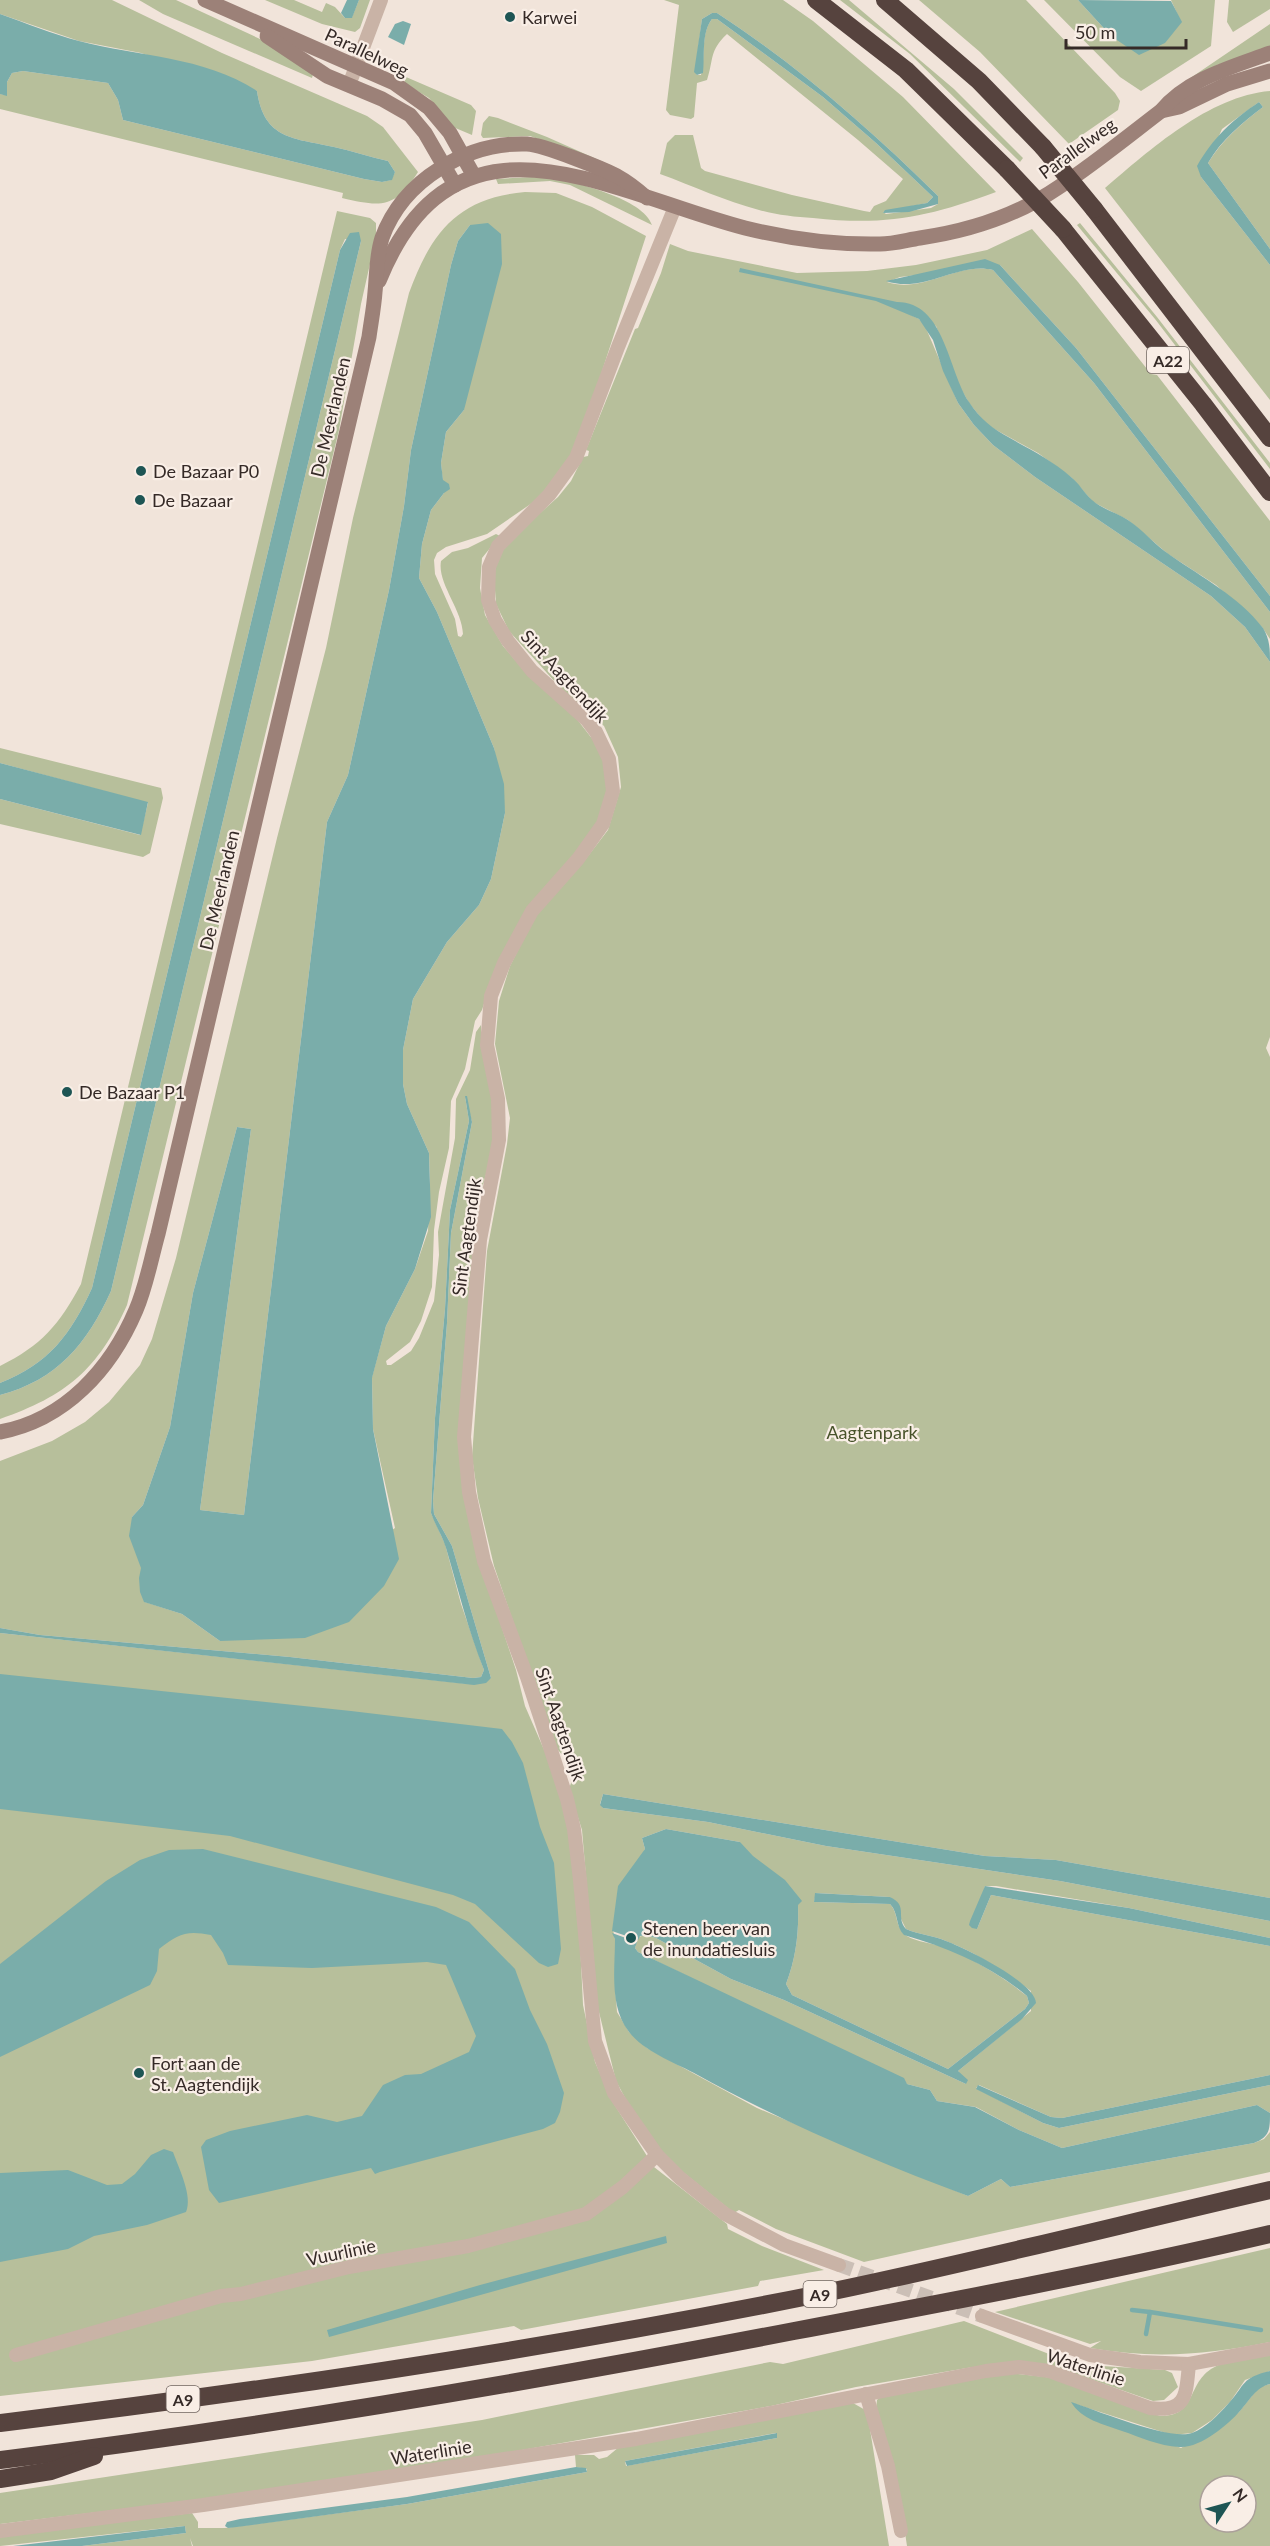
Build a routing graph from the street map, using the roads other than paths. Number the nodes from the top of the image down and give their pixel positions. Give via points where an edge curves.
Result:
1 (205, 0) edge
2 (381, 0) edge
3 (816, 0) edge
4 (885, 0) edge
5 (243, 18) junction
6 (1270, 53) edge
7 (356, 66) junction
8 (1270, 71) edge
9 (349, 85) junction
10 (1161, 111) junction
11 (464, 156) junction
12 (445, 165) junction
13 (474, 176) junction
14 (455, 185) junction
15 (647, 198) junction
16 (675, 207) junction
17 (375, 291) junction
18 (1270, 438) edge
19 (1270, 492) edge
20 (0, 1432) edge
21 (657, 2155) junction
22 (1270, 2190) edge
23 (1270, 2234) edge
24 (839, 2265) tunnel mouth
25 (982, 2316) tunnel mouth
26 (1270, 2349) edge
27 (16, 2355) dead end
28 (1189, 2364) junction
29 (866, 2394) junction
30 (0, 2423) edge
31 (127, 2444) junction
32 (0, 2460) edge
33 (0, 2479) edge
34 (901, 2530) dead end
35 (0, 2531) edge

1 - 5 main road, Parallelweg
2 - 7 street
3 - 19 highway, A22, bridge via 906,70 1007,169 1063,230
4 - 18 highway, A22, bridge via 979,81 1043,147
5 - 7 main road, Parallelweg
5 - 9 main road, Parallelweg via 327,76
6 - 10 main road via 1194,84
7 - 9 street
7 - 11 main road, Parallelweg via 394,83 429,108
8 - 10 main road
9 - 12 main road, Parallelweg via 410,115
10 - 16 main road, Parallelweg via 1059,188 1014,212 958,232 882,244 828,243 745,228
11 - 12 main road, De Meerlanden
11 - 13 main road, Parallelweg
11 - 15 main road, De Meerlanden via 480,149 529,144 617,176
12 - 14 main road, Parallelweg
12 - 17 main road, De Meerlanden via 404,200 392,218 375,265
13 - 14 main road, De Meerlanden
13 - 15 main road, De Meerlanden via 529,168 562,172
14 - 17 main road, De Meerlanden via 428,204 404,232
15 - 16 main road
16 - 21 street, Sint Aagtendijk via 576,458 549,495 498,546 489,567 488,600 495,620 520,656 596,732 609,759 613,791 603,824 532,911 491,996 487,1045 498,1099 499,1140 480,1240 464,1437 469,1492 484,1561 567,1799 579,1869 595,2041 614,2093
17 - 20 main road, De Meerlanden via 361,372 158,1234 136,1310 113,1354 94,1379 47,1415
21 - 24 street, Sint Aagtendijk via 725,2214 784,2245
21 - 27 street, Vuurlinie via 586,2214 468,2246 221,2296
22 - 30 highway, A9 via 817,2294 624,2332 365,2373
23 - 31 highway, A9 via 1028,2286 560,2376
25 - 28 street via 1090,2355
26 - 28 street
28 - 29 street, Waterlinie via 1183,2401 1175,2408 1163,2410 1048,2371 1019,2367
29 - 34 street via 888,2466
29 - 35 street, Waterlinie via 636,2439 215,2503
31 - 32 highway, A9
31 - 33 highway, A9 via 51,2470

